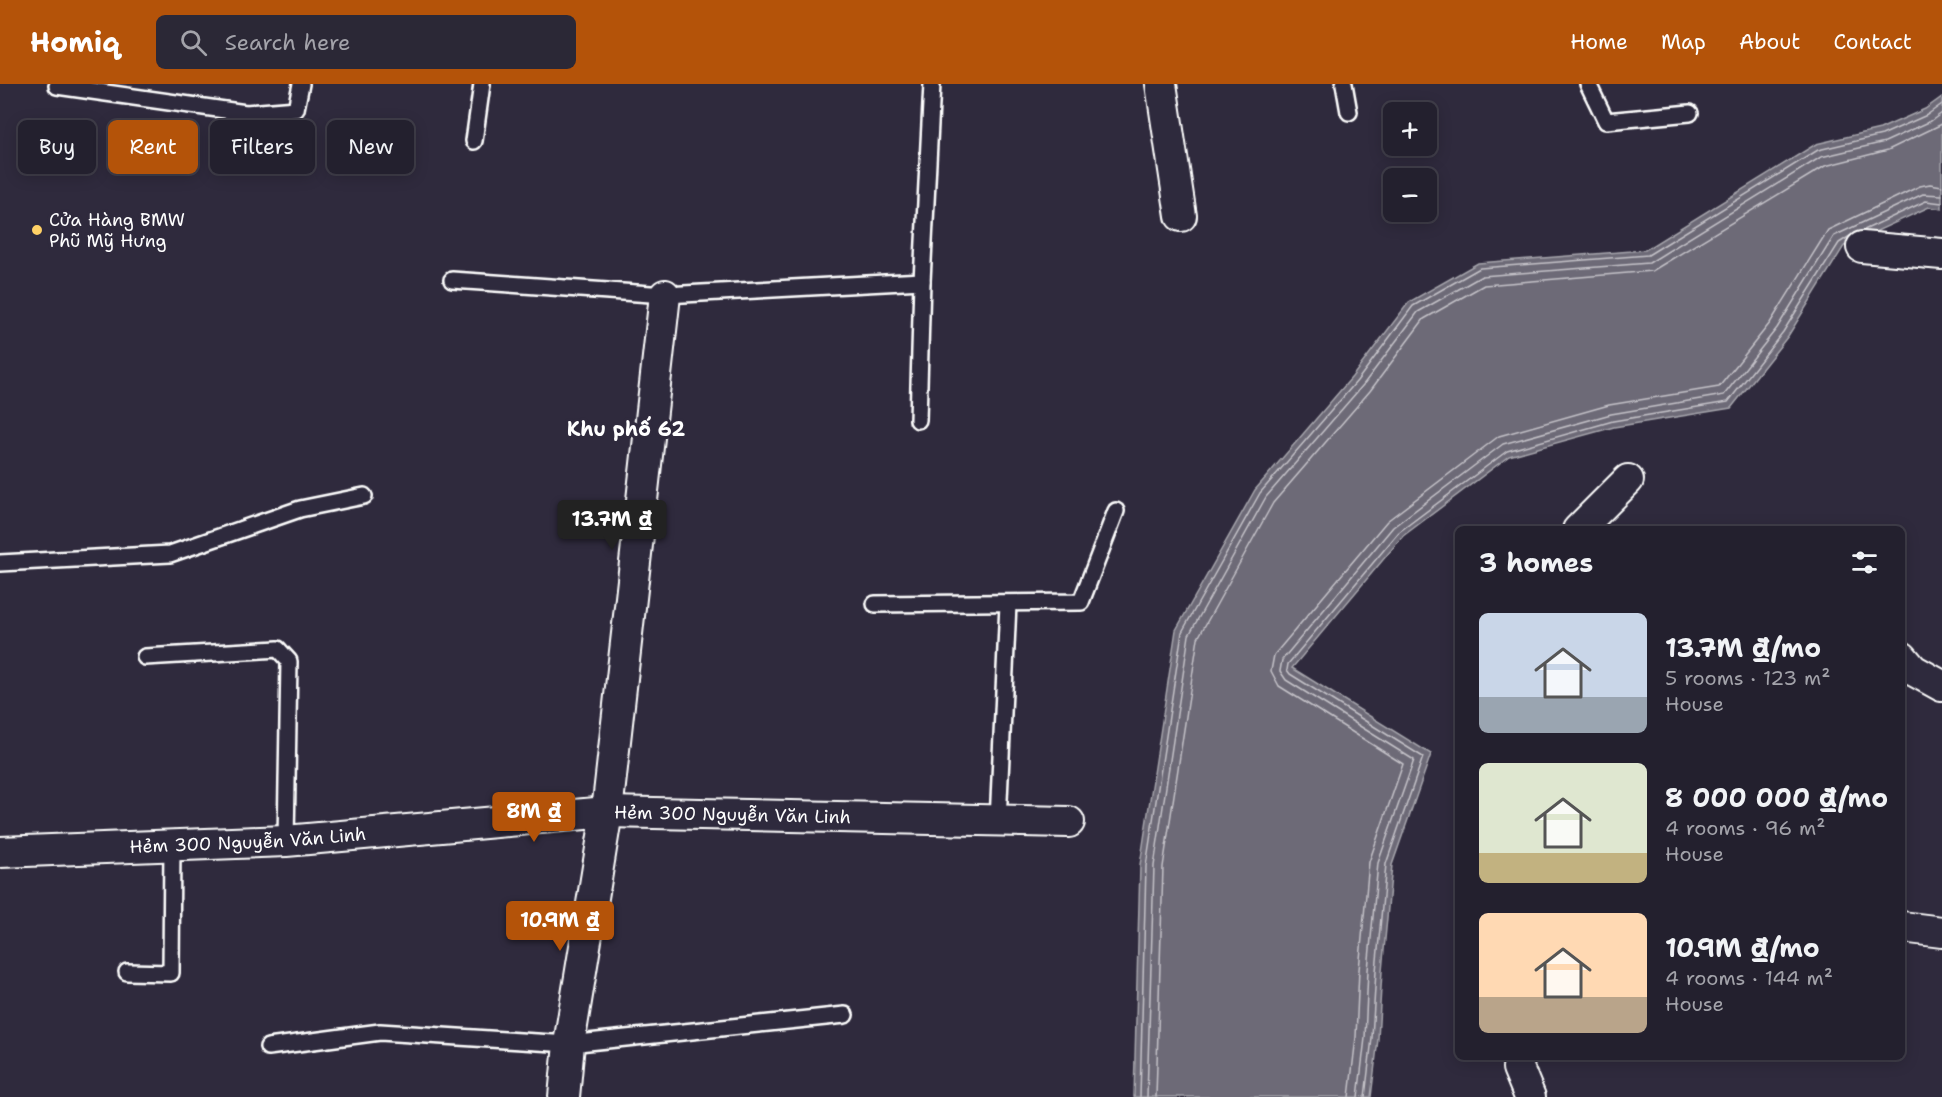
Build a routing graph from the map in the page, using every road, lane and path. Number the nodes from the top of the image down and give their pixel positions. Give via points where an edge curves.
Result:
1 (301, 84) edge
2 (482, 84) edge
3 (932, 84) edge
4 (1161, 84) edge
5 (1344, 84) edge
6 (1588, 84) edge
7 (57, 86) dead end
8 (1349, 112) dead end
9 (1690, 113) dead end
10 (474, 141) dead end
11 (1181, 216) dead end
12 (1862, 248) dead end
13 (1942, 254) edge
14 (452, 280) dead end
15 (922, 281) junction
16 (665, 295) junction
17 (918, 420) dead end
18 (1628, 480) dead end
19 (364, 496) dead end
20 (1116, 510) dead end
21 (1582, 526) edge
22 (0, 564) edge
23 (875, 604) dead end
24 (1008, 604) junction
25 (145, 657) dead end
26 (1905, 661) edge
27 (1942, 686) edge
28 (607, 812) junction
29 (998, 822) junction
30 (1069, 822) dead end
31 (286, 841) junction
32 (172, 845) junction
33 (0, 852) edge
34 (1905, 927) edge
35 (1942, 932) edge
36 (127, 972) dead end
37 (845, 1015) dead end
38 (569, 1044) junction
39 (268, 1047) dead end
40 (1519, 1060) edge
41 (564, 1097) edge
42 (1530, 1097) edge

1 - 7 lane via 296,109 246,113
2 - 10 lane
3 - 15 lane
4 - 11 street
5 - 8 lane
6 - 9 lane via 1606,121
12 - 13 street
14 - 16 lane
15 - 16 lane
15 - 17 lane
16 - 28 street
18 - 21 street
19 - 22 lane via 300,509 170,554
20 - 24 lane via 1081,602
23 - 24 lane
24 - 29 lane
25 - 31 lane via 278,648 289,661
26 - 27 street via 1913,670
28 - 29 street, Hẻm 300 Nguyễn Văn Linh
28 - 31 street, Hẻm 300 Nguyễn Văn Linh
28 - 38 street
29 - 30 street, Hẻm 300 Nguyễn Văn Linh
31 - 32 street, Hẻm 300 Nguyễn Văn Linh
32 - 33 street, Hẻm 300 Nguyễn Văn Linh
32 - 36 lane via 171,973
34 - 35 street
37 - 38 lane
38 - 39 lane via 380,1032
38 - 41 street
40 - 42 street via 1518,1068

